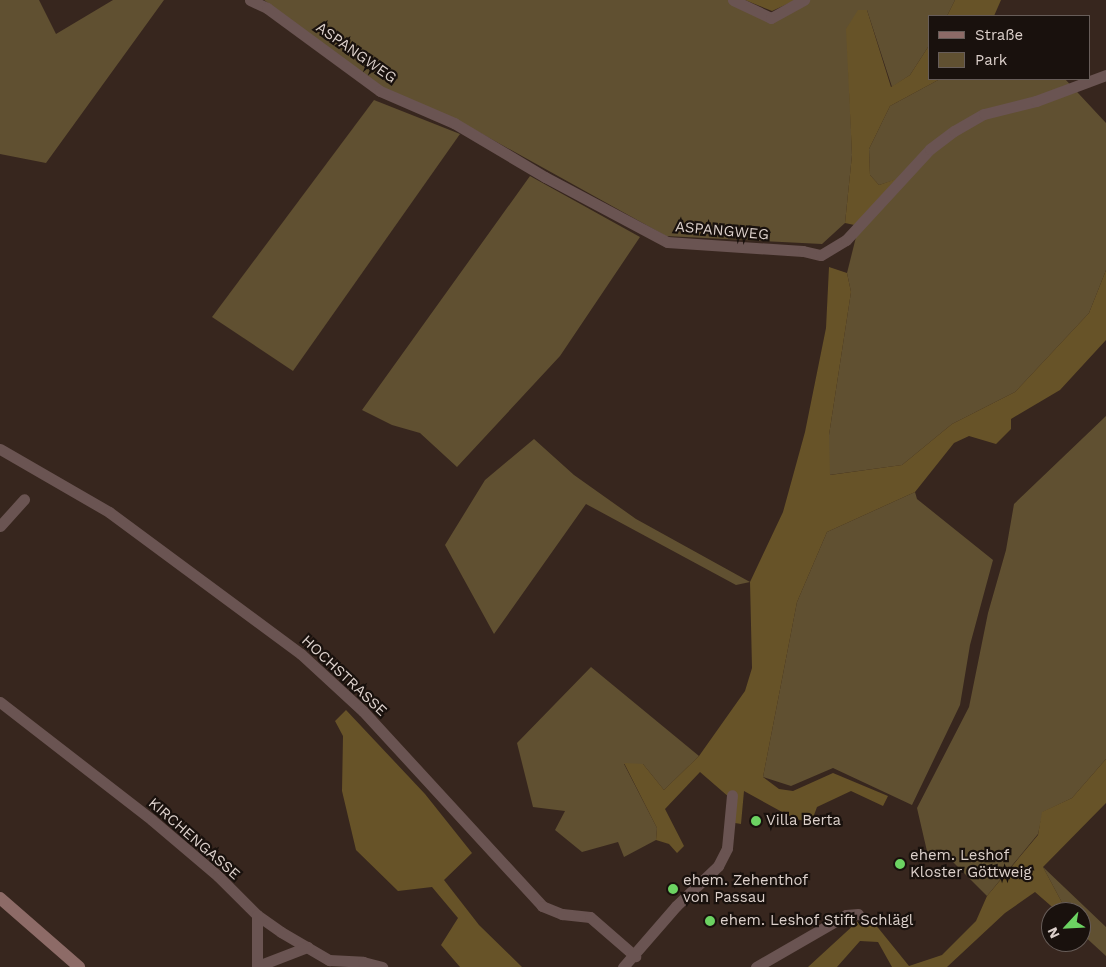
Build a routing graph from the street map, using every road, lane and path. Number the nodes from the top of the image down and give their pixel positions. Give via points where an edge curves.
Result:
1 (250, 0) edge
2 (734, 0) edge
3 (804, 0) edge
4 (1106, 75) edge
5 (0, 449) edge
6 (24, 499) dead end
7 (0, 526) edge
8 (0, 702) edge
9 (732, 796) dead end
10 (0, 898) edge
11 (858, 914) dead end
12 (257, 915) junction
13 (307, 947) junction
14 (635, 956) junction
15 (258, 966) edge
16 (79, 967) edge
17 (382, 967) edge
18 (623, 967) edge
19 (756, 967) edge

1 - 4 street, ASPANGWEG via 267,8 380,91 454,123 545,177 667,242 803,251 821,256 846,240 930,149 954,131 984,114 1036,101
2 - 3 street via 771,18
5 - 14 street, HOCHSTRASSE via 109,512 301,654 363,711 542,906 562,914 590,917
6 - 7 street
8 - 12 street, KIRCHENGASSE via 152,820 218,876
9 - 14 street via 727,848 718,866 676,906
10 - 16 main road
11 - 19 street via 846,915
12 - 13 street, KIRCHENGASSE
12 - 15 street
13 - 15 street
13 - 17 street, KIRCHENGASSE via 338,962 364,962
14 - 18 street

